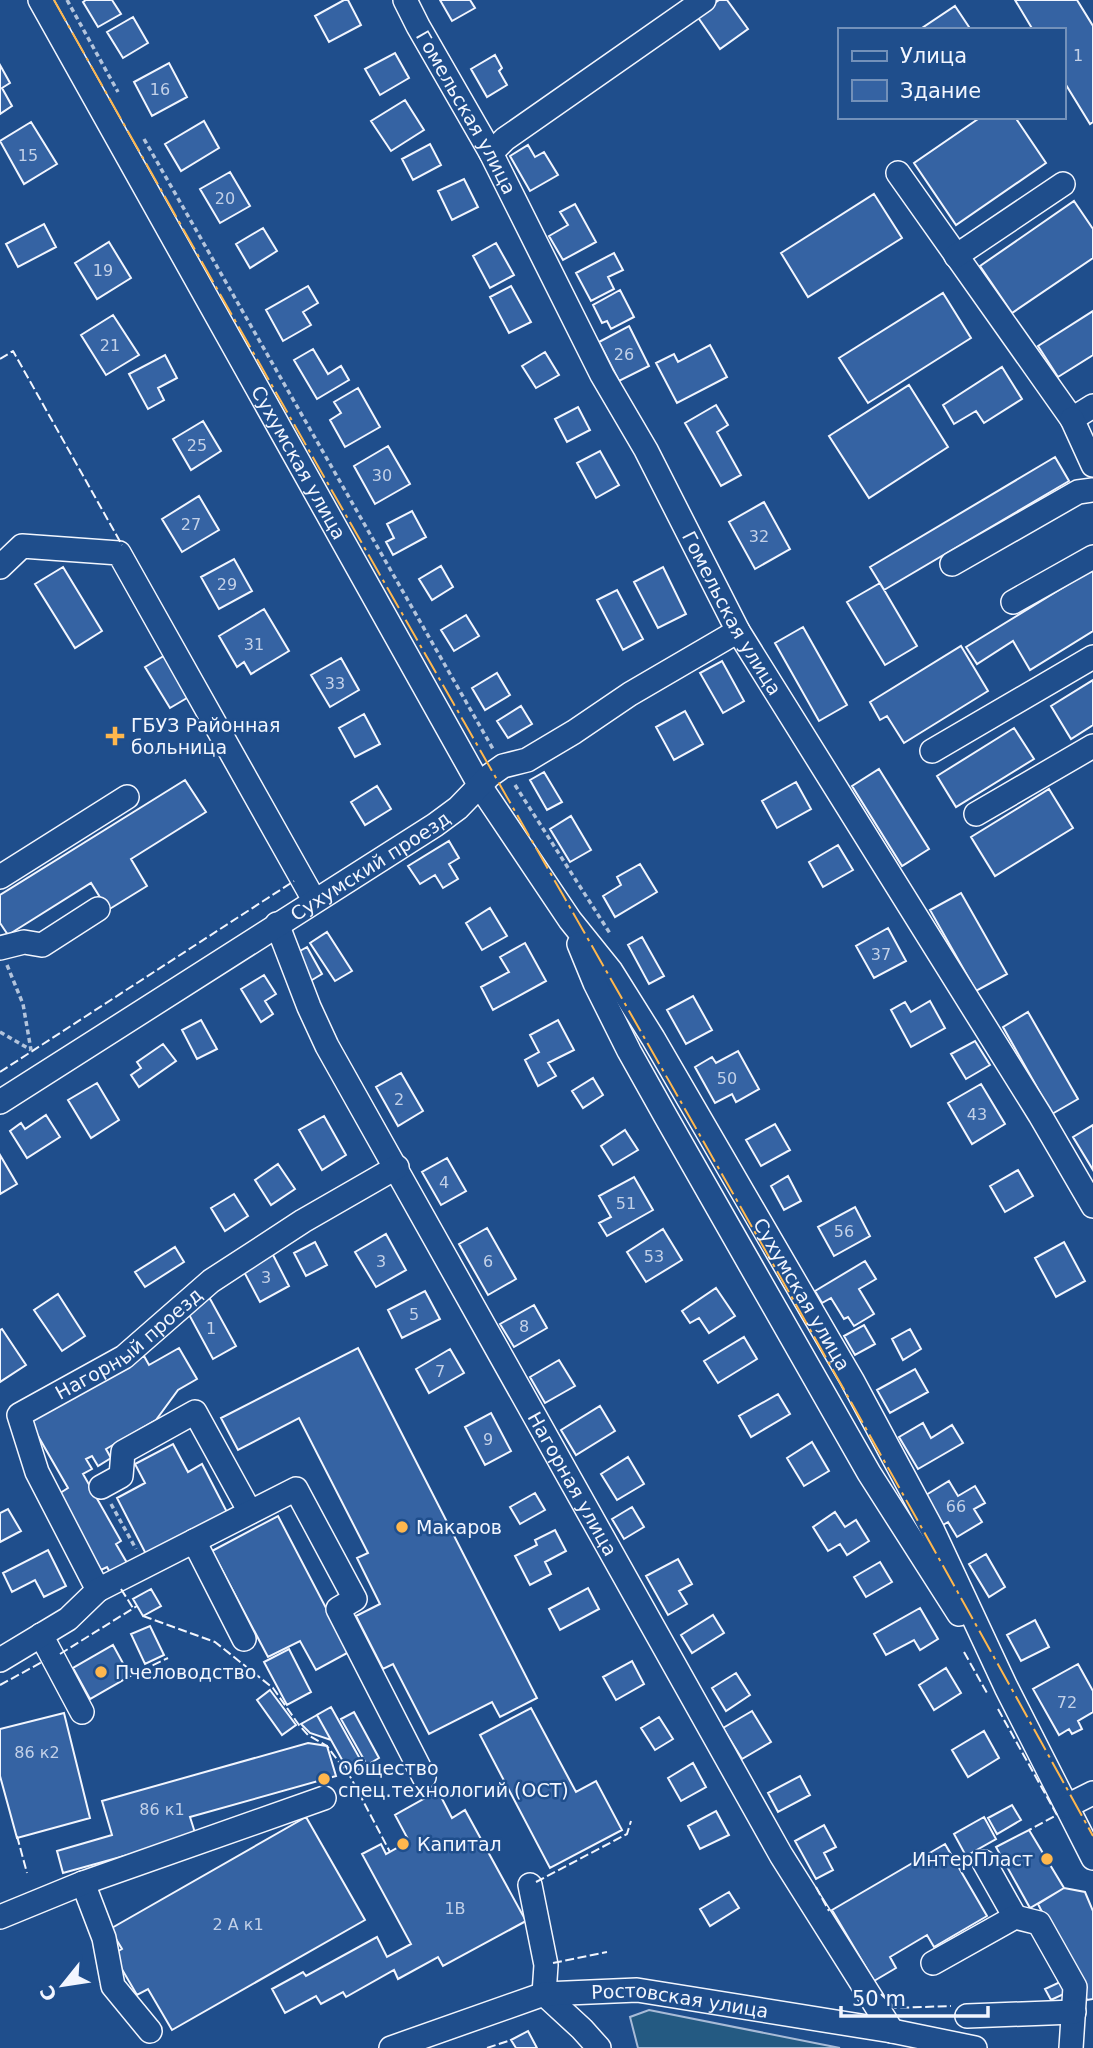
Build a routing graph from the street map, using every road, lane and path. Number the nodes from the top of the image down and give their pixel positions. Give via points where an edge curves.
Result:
1 (40, 0) edge
2 (405, 0) edge
3 (705, 0) edge
4 (491, 153) junction
5 (898, 173) dead end
6 (1063, 184) dead end
7 (956, 256) junction
8 (1093, 406) edge
9 (1072, 419) junction
10 (1093, 465) edge
11 (1093, 490) edge
12 (1093, 557) edge
13 (952, 564) dead end
14 (0, 567) edge
15 (1013, 602) dead end
16 (738, 631) junction
17 (1093, 657) edge
18 (1093, 746) edge
19 (932, 751) dead end
20 (480, 786) junction
21 (127, 797) dead end
22 (976, 814) dead end
23 (0, 877) edge
24 (314, 901) junction
25 (98, 909) dead end
26 (569, 920) junction
27 (277, 924) junction
28 (0, 948) edge
29 (0, 1032) edge
30 (0, 1102) edge
31 (397, 1167) junction
32 (1093, 1206) edge
33 (101, 1487) joint
34 (250, 1512) junction
35 (194, 1541) junction
36 (145, 1566) junction
37 (98, 1590) junction
38 (41, 1635) junction
39 (244, 1639) dead end
40 (0, 1660) edge
41 (1006, 1687) junction
42 (82, 1712) dead end
43 (424, 1777) dead end
44 (1093, 1793) edge
45 (324, 1798) dead end
46 (1068, 1806) junction
47 (1093, 1858) edge
48 (984, 1862) dead end
49 (83, 1883) junction
50 (530, 1885) dead end
51 (0, 1917) edge
52 (1014, 1917) junction
53 (933, 1963) dead end
54 (544, 1994) junction
55 (1074, 2012) junction
56 (967, 2016) dead end
57 (150, 2031) dead end
58 (892, 2031) junction
59 (584, 2039) edge
60 (391, 2048) edge
61 (598, 2048) edge
62 (975, 2048) edge
63 (1071, 2048) edge

1 - 20 street, Сухумская улица
2 - 4 street, Гомельская улица
3 - 4 street
4 - 16 street, Гомельская улица
5 - 7 street
6 - 7 street
7 - 9 street
8 - 9 street
9 - 10 street
11 - 13 street via 1078,492
12 - 15 street
14 - 24 street via 23,546 119,553
16 - 20 street, Сухумский проезд via 527,760 503,766
16 - 32 street, Гомельская улица
17 - 19 street
18 - 22 street
20 - 24 street, Сухумский проезд via 435,825
20 - 26 street, Сухумская улица
21 - 23 street
24 - 27 street, Сухумский проезд
25 - 28 street via 42,945 24,942
26 - 41 street, Сухумская улица via 629,1051 810,1371 876,1485
26 - 41 street, Сухумская улица via 611,971 653,1038 852,1380 933,1531
27 - 30 street, Сухумский проезд
27 - 31 street, Нагорная улица via 327,1046
28 - 29 path via 23,1004 31,1051
31 - 37 street, Нагорный проезд via 211,1281 124,1357 19,1415 37,1472
31 - 58 street, Нагорная улица via 781,1855
33 - 34 street via 121,1476 123,1452 194,1412
33 - 36 path
34 - 35 street
34 - 43 street via 296,1489 355,1599 338,1609
35 - 36 street
35 - 39 street
36 - 37 street
37 - 38 street via 68,1619
38 - 40 street
38 - 42 street
41 - 46 street, Сухумская улица
44 - 46 street
45 - 49 street
46 - 47 street, Сухумская улица
48 - 52 street
49 - 51 street
49 - 57 street via 104,1937 113,1986
50 - 54 street via 546,1965
52 - 53 street
52 - 55 street via 1039,1923 1075,1987
54 - 58 street, Ростовская улица via 637,1990
54 - 59 street
54 - 60 street, Ростовская улица
55 - 56 street
55 - 63 street
58 - 62 street, Ростовская улица
59 - 61 street

